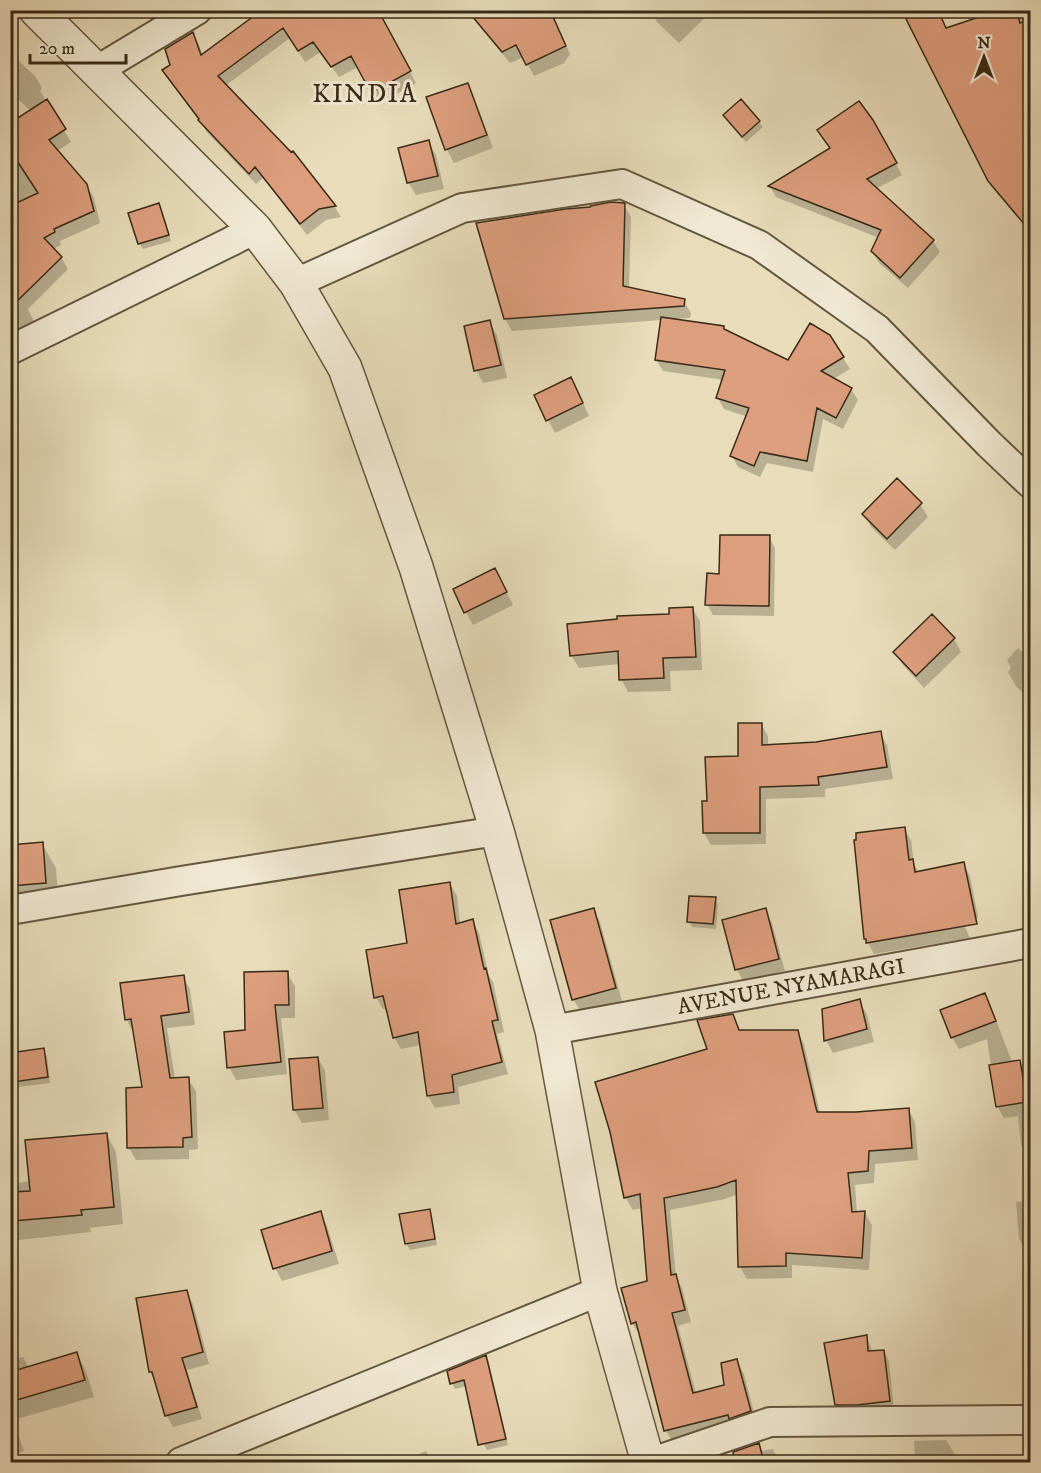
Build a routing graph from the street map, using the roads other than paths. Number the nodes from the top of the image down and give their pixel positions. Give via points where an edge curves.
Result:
1 (36, 10) edge
2 (197, 10) edge
3 (96, 71) junction
4 (255, 229) junction
5 (296, 283) junction
6 (10, 350) edge
7 (1030, 483) edge
8 (497, 831) junction
9 (10, 910) edge
10 (1030, 943) edge
11 (552, 1030) junction
12 (600, 1291) junction
13 (1030, 1420) edge
14 (181, 1462) edge
15 (650, 1462) edge

1 - 3 street
2 - 3 street
3 - 4 street
4 - 5 street
4 - 6 street
5 - 7 street via 462,208 622,184 759,245 878,329
5 - 8 street via 345,368 416,567
8 - 9 street
8 - 11 street
10 - 11 street, AVENUE NYAMARAGI
11 - 12 street
12 - 14 street
12 - 15 street
13 - 15 street via 770,1422

